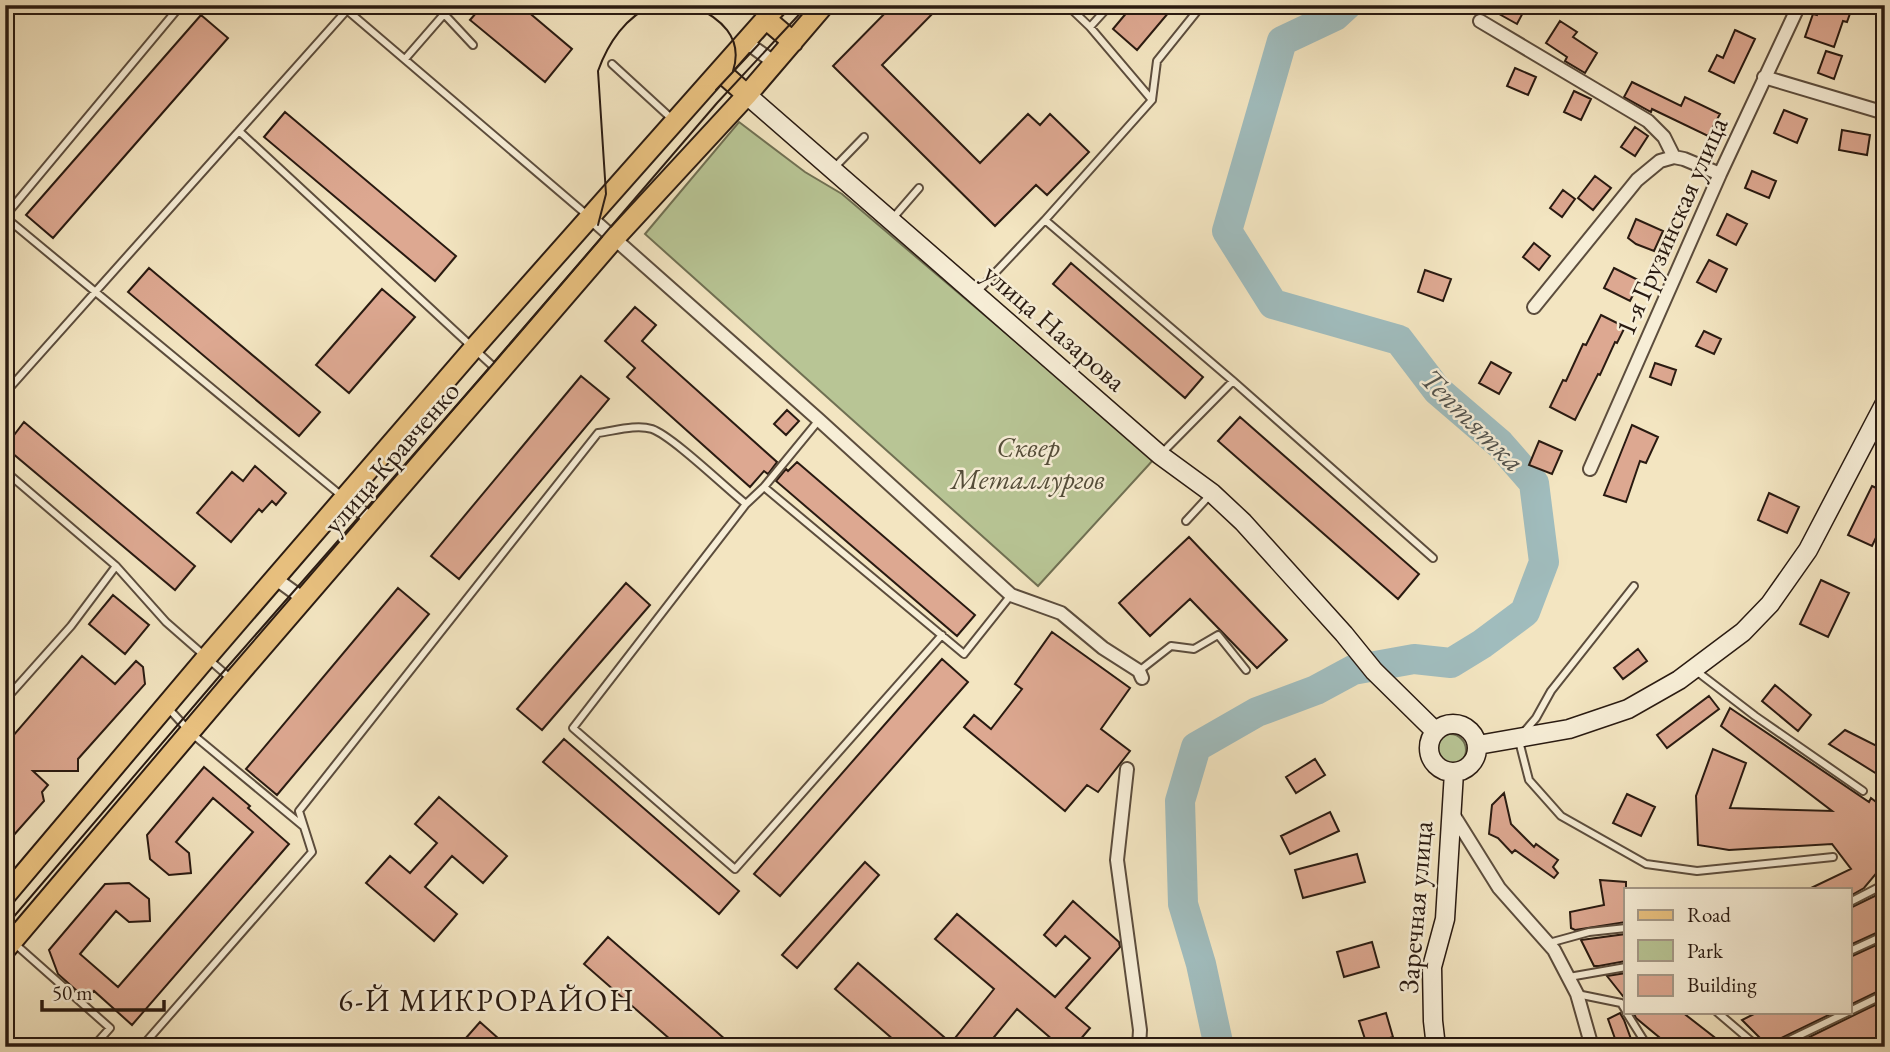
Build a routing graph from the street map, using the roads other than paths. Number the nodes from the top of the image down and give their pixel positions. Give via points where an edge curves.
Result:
1 (181, 5) edge
2 (453, 5) edge
3 (824, 5) edge
4 (1066, 5) edge
5 (1110, 5) edge
6 (1202, 5) edge
7 (1798, 5) edge
8 (344, 8) edge
9 (772, 12) edge
10 (444, 15) junction
11 (1480, 22) dead end
12 (1090, 27) junction
13 (746, 42) junction
14 (793, 42) junction
15 (473, 45) dead end
16 (405, 59) junction
17 (775, 63) junction
18 (612, 64) dead end
19 (720, 71) junction
20 (1764, 77) junction
21 (747, 95) junction
22 (1152, 100) junction
23 (1885, 113) edge
24 (675, 122) junction
25 (239, 131) junction
26 (864, 137) dead end
27 (1674, 157) junction
28 (831, 171) junction
29 (1720, 174) junction
30 (919, 188) dead end
31 (5, 217) edge
32 (590, 217) junction
33 (1045, 220) junction
34 (890, 222) junction
35 (614, 239) junction
36 (95, 292) junction
37 (974, 295) junction
38 (1534, 307) dead end
39 (473, 349) junction
40 (500, 372) junction
41 (1233, 381) junction
42 (5, 393) edge
43 (1884, 405) edge
44 (819, 420) junction
45 (1160, 455) junction
46 (1590, 469) dead end
47 (5, 471) edge
48 (764, 487) junction
49 (1212, 494) junction
50 (344, 498) junction
51 (746, 504) junction
52 (373, 521) junction
53 (1185, 521) dead end
54 (1433, 558) dead end
55 (116, 566) junction
56 (275, 579) junction
57 (1634, 586) dead end
58 (1011, 595) junction
59 (304, 600) junction
60 (942, 635) junction
61 (207, 657) junction
62 (1693, 669) junction
63 (1246, 670) dead end
64 (1140, 675) joint
65 (233, 681) junction
66 (5, 700) edge
67 (166, 706) junction
68 (1435, 732) junction
69 (191, 733) junction
70 (1518, 739) junction
71 (1478, 745) junction
72 (1127, 769) dead end
73 (1454, 772) junction
74 (1863, 791) dead end
75 (1450, 810) junction
76 (304, 827) junction
77 (1833, 857) dead end
78 (1885, 884) edge
79 (5, 896) edge
80 (1852, 901) edge
81 (1624, 928) edge
82 (1885, 935) edge
83 (8, 942) edge
84 (1548, 943) junction
85 (1852, 950) edge
86 (1624, 967) edge
87 (1569, 977) junction
88 (1577, 994) junction
89 (1885, 994) edge
90 (1624, 1009) edge
91 (1852, 1010) edge
92 (1627, 1014) edge
93 (1719, 1014) edge
94 (1843, 1014) edge
95 (93, 1047) edge
96 (150, 1047) edge
97 (1139, 1047) edge
98 (1436, 1047) edge
99 (1592, 1047) edge
100 (1648, 1047) edge
101 (1758, 1047) edge
102 (1775, 1047) edge

1 - 31 lane
2 - 10 lane
3 - 14 main road, улица Кравченко
4 - 12 lane
5 - 12 lane
6 - 22 lane via 1157,61
7 - 20 street, 1-я Грузинская улица
8 - 16 lane
8 - 25 lane
9 - 13 main road, улица Кравченко
9 - 14 main road
10 - 15 lane
10 - 16 lane
11 - 27 street via 1648,121 1664,137
12 - 22 lane
13 - 17 street
13 - 19 main road, улица Кравченко
14 - 17 main road, улица Кравченко
16 - 32 lane
17 - 21 main road, улица Кравченко
18 - 24 lane
19 - 21 main road, улица Назарова
19 - 24 main road, улица Кравченко
20 - 23 street
20 - 29 street, 1-я Грузинская улица
21 - 28 main road, улица Назарова
21 - 35 main road, улица Кравченко
22 - 33 lane
24 - 32 main road, улица Кравченко
25 - 36 lane
25 - 39 lane
26 - 28 lane
27 - 29 street
27 - 38 street via 1660,161 1637,180
28 - 34 main road, улица Назарова
29 - 46 street, 1-я Грузинская улица
30 - 34 lane
31 - 36 lane
32 - 35 street
32 - 39 main road, улица Кравченко
33 - 37 lane
33 - 41 lane
34 - 37 main road, улица Назарова
35 - 40 main road, улица Кравченко
35 - 44 street
36 - 42 lane
36 - 50 lane
37 - 45 main road, улица Назарова
39 - 40 lane
39 - 50 main road, улица Кравченко
40 - 52 main road, улица Кравченко
41 - 45 lane
41 - 54 lane
43 - 62 main road via 1792,575 1743,632
44 - 48 lane
44 - 58 street
45 - 49 main road, улица Назарова
47 - 55 lane
48 - 51 lane
48 - 60 lane
49 - 53 lane
49 - 68 main road, улица Назарова
50 - 52 street
50 - 56 main road, улица Кравченко
51 - 60 lane via 573,728 735,869
51 - 76 lane via 652,429 598,433 299,811
52 - 59 main road, улица Кравченко
55 - 61 lane via 166,622
55 - 66 lane via 71,626
56 - 59 street
56 - 61 main road, улица Кравченко
57 - 70 lane
58 - 60 lane via 964,653
58 - 64 street via 1061,613
59 - 65 main road, улица Кравченко
61 - 65 lane
61 - 67 main road, улица Кравченко
62 - 70 main road via 1628,709 1569,729
62 - 74 lane
63 - 64 lane via 1218,635 1194,649 1171,646
65 - 69 main road, улица Кравченко
67 - 69 lane
67 - 79 main road, улица Кравченко
68 - 71 main road via 1447,724 1458,724 1474,735
68 - 73 main road via 1429,754 1436,766
69 - 76 lane
69 - 83 main road, улица Кравченко
70 - 71 main road
70 - 77 lane via 1529,780 1561,816 1646,864 1697,871
71 - 73 main road via 1468,768
72 - 97 street via 1117,860
73 - 75 main road, Заречная улица
75 - 84 street via 1499,888
75 - 98 main road, Заречная улица via 1445,919 1432,967
76 - 96 lane via 312,852 145,1043
78 - 80 lane
81 - 84 lane
82 - 85 lane
83 - 95 lane via 110,1028
84 - 87 street
86 - 87 lane
87 - 88 street
88 - 90 lane via 1620,1003
88 - 99 street
89 - 91 lane
92 - 100 lane
93 - 101 lane
94 - 102 lane

